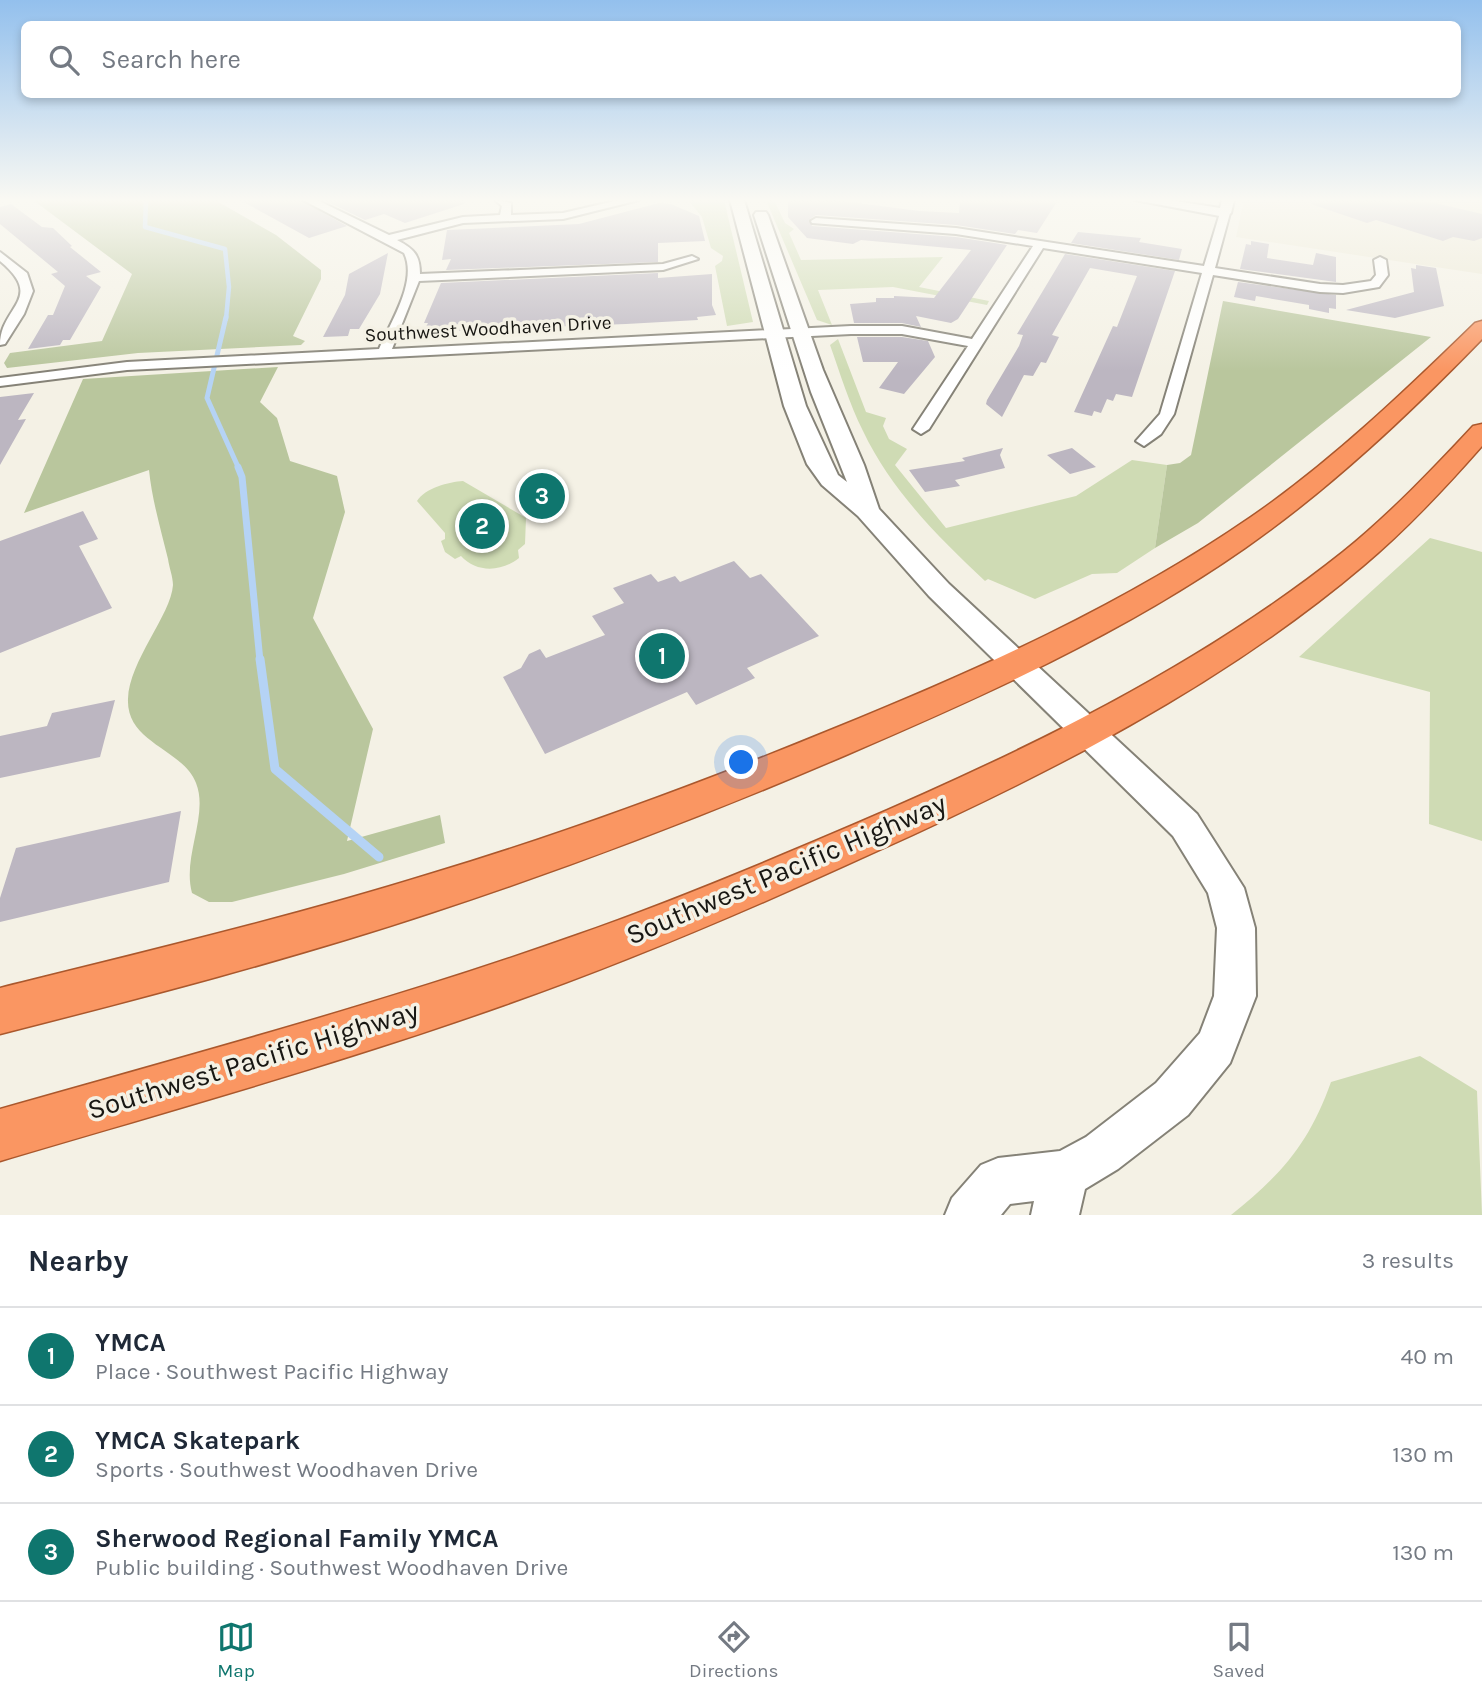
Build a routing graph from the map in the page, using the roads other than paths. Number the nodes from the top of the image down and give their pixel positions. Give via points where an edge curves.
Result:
1 (3, 257) edge
2 (412, 257) edge
3 (753, 257) edge
4 (774, 257) edge
5 (1032, 257) edge
6 (1114, 257) edge
7 (1213, 257) edge
8 (692, 259) dead end
9 (1380, 260) dead end
10 (1208, 273) junction
11 (414, 278) junction
12 (1482, 327) edge
13 (801, 333) junction
14 (776, 335) junction
15 (0, 341) edge
16 (977, 344) junction
17 (384, 353) junction
18 (0, 382) edge
19 (921, 429) dead end
20 (1482, 431) edge
21 (1144, 441) dead end
22 (867, 511) junction
23 (1015, 663) junction
24 (1087, 730) junction
25 (0, 1011) edge
26 (0, 1135) edge
27 (1060, 1195) edge
28 (969, 1215) edge

1 - 15 street via 21,274 27,289
2 - 11 street
3 - 14 main road
4 - 13 main road
5 - 16 street
6 - 10 street
7 - 10 street
8 - 11 street via 663,267
9 - 10 street via 1382,275 1375,284 1343,289
10 - 21 street via 1167,414
11 - 17 street
12 - 23 highway via 1361,444 1234,542 1140,601
13 - 14 street, Southwest Woodhaven Drive
13 - 16 street, Southwest Woodhaven Drive via 902,330
13 - 22 main road via 842,447 860,478
14 - 17 street, Southwest Woodhaven Drive
14 - 22 main road via 810,447 830,480
16 - 19 street
17 - 18 street, Southwest Woodhaven Drive via 127,366
20 - 24 highway, Southwest Pacific Highway via 1412,507 1325,580 1225,652
22 - 23 main road via 939,590
23 - 24 main road
23 - 25 highway via 779,767 529,861 308,930
24 - 26 highway, Southwest Pacific Highway via 872,835 576,957 452,1000
24 - 27 main road via 1185,825 1225,888 1236,928 1235,996 1215,1048 1172,1099 1102,1153
27 - 28 main road via 999,1182

